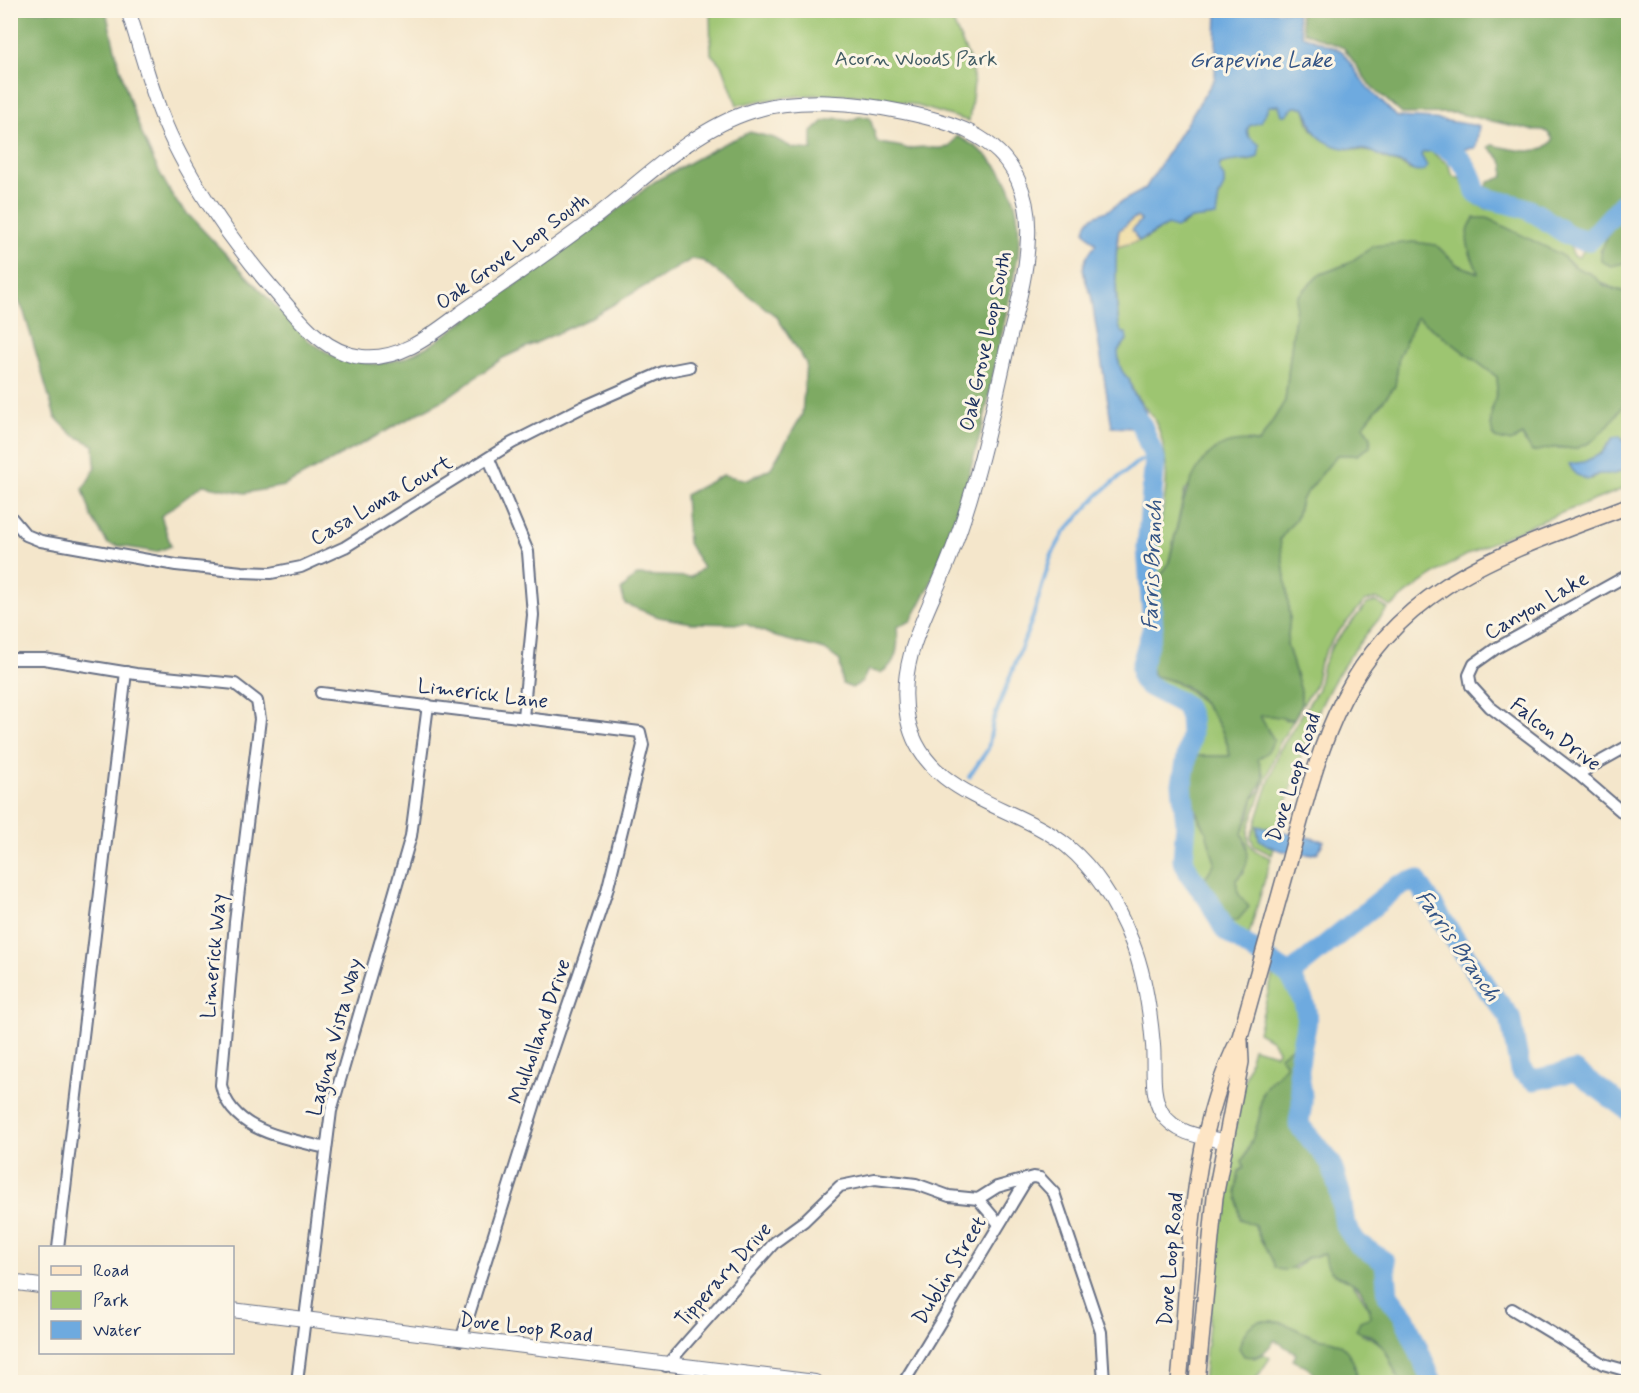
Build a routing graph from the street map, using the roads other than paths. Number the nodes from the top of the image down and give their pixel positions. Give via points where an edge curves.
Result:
1 (128, 10) edge
2 (689, 367) dead end
3 (489, 459) junction
4 (1629, 506) edge
5 (10, 516) edge
6 (1629, 575) edge
7 (10, 659) edge
8 (126, 672) junction
9 (1469, 675) joint
10 (321, 693) dead end
11 (428, 705) junction
12 (523, 717) junction
13 (640, 732) joint
14 (1629, 746) edge
15 (1578, 774) junction
16 (1629, 817) edge
17 (1240, 1037) junction
18 (1205, 1137) junction
19 (1224, 1141) junction
20 (327, 1148) junction
21 (1027, 1179) junction
22 (978, 1199) junction
23 (999, 1224) junction
24 (58, 1246) edge
25 (10, 1282) edge
26 (39, 1286) edge
27 (1512, 1309) dead end
28 (234, 1311) edge
29 (305, 1320) junction
30 (461, 1340) junction
31 (666, 1366) junction
32 (1629, 1371) edge
33 (10, 1377) edge
34 (11, 1383) edge
35 (297, 1383) edge
36 (815, 1383) edge
37 (904, 1383) edge
38 (1104, 1383) edge
39 (1179, 1383) edge
40 (1197, 1383) edge

1 - 18 street, Oak Grove Loop South via 162,114 214,212 257,270 319,339 358,357 385,356 416,344 689,145 749,112 832,104 884,108 970,131 1004,158 1024,196 1028,218 1026,263 967,508 915,637 906,672 908,719 917,744 935,769 973,795 1050,834 1082,861 1101,885 1121,918 1140,965 1149,1008 1160,1110 1173,1125
2 - 3 street, Casa Loma Court via 663,372 584,407
3 - 5 street, Casa Loma Court via 345,547 301,567 271,573 176,565 41,541 26,535
3 - 12 street via 528,552 533,615
4 - 17 main road, Dove Loop Road via 1484,564 1440,590 1399,623 1354,678 1330,723
6 - 9 street, Canyon Lake via 1495,649 1474,664
7 - 8 street via 44,659
8 - 20 street, Limerick Way via 235,684 257,701 261,718 234,922 221,1085 229,1105 254,1127
8 - 24 street
9 - 15 street, Falcon Drive via 1471,686 1490,707
10 - 11 street, Limerick Lane
11 - 12 street, Limerick Lane
11 - 20 street, Laguna Vista Way via 411,836 339,1077
12 - 13 street, Limerick Lane
13 - 30 street, Mulholland Drive via 643,746 607,891
14 - 15 street
15 - 16 street, Falcon Drive
17 - 18 main road, Dove Loop Road via 1227,1063
17 - 19 main road, Dove Loop Road via 1241,1062
18 - 19 street, Oak Grove Loop South
18 - 39 main road, Dove Loop Road
19 - 40 main road, Dove Loop Road
20 - 29 street, Laguna Vista Way
21 - 22 street via 997,1187
21 - 23 street, Dublin Street
21 - 38 street via 1040,1178 1054,1193 1101,1332
22 - 23 street
22 - 31 street, Tipperary Drive via 875,1179 840,1186 804,1221 775,1242
23 - 37 street, Dublin Street
25 - 26 street
27 - 32 street via 1603,1364
28 - 29 street, Dove Loop Road
29 - 30 street, Dove Loop Road
29 - 35 street, Laguna Vista Way
30 - 31 street, Dove Loop Road
31 - 36 street, Dove Loop Road
33 - 34 street

